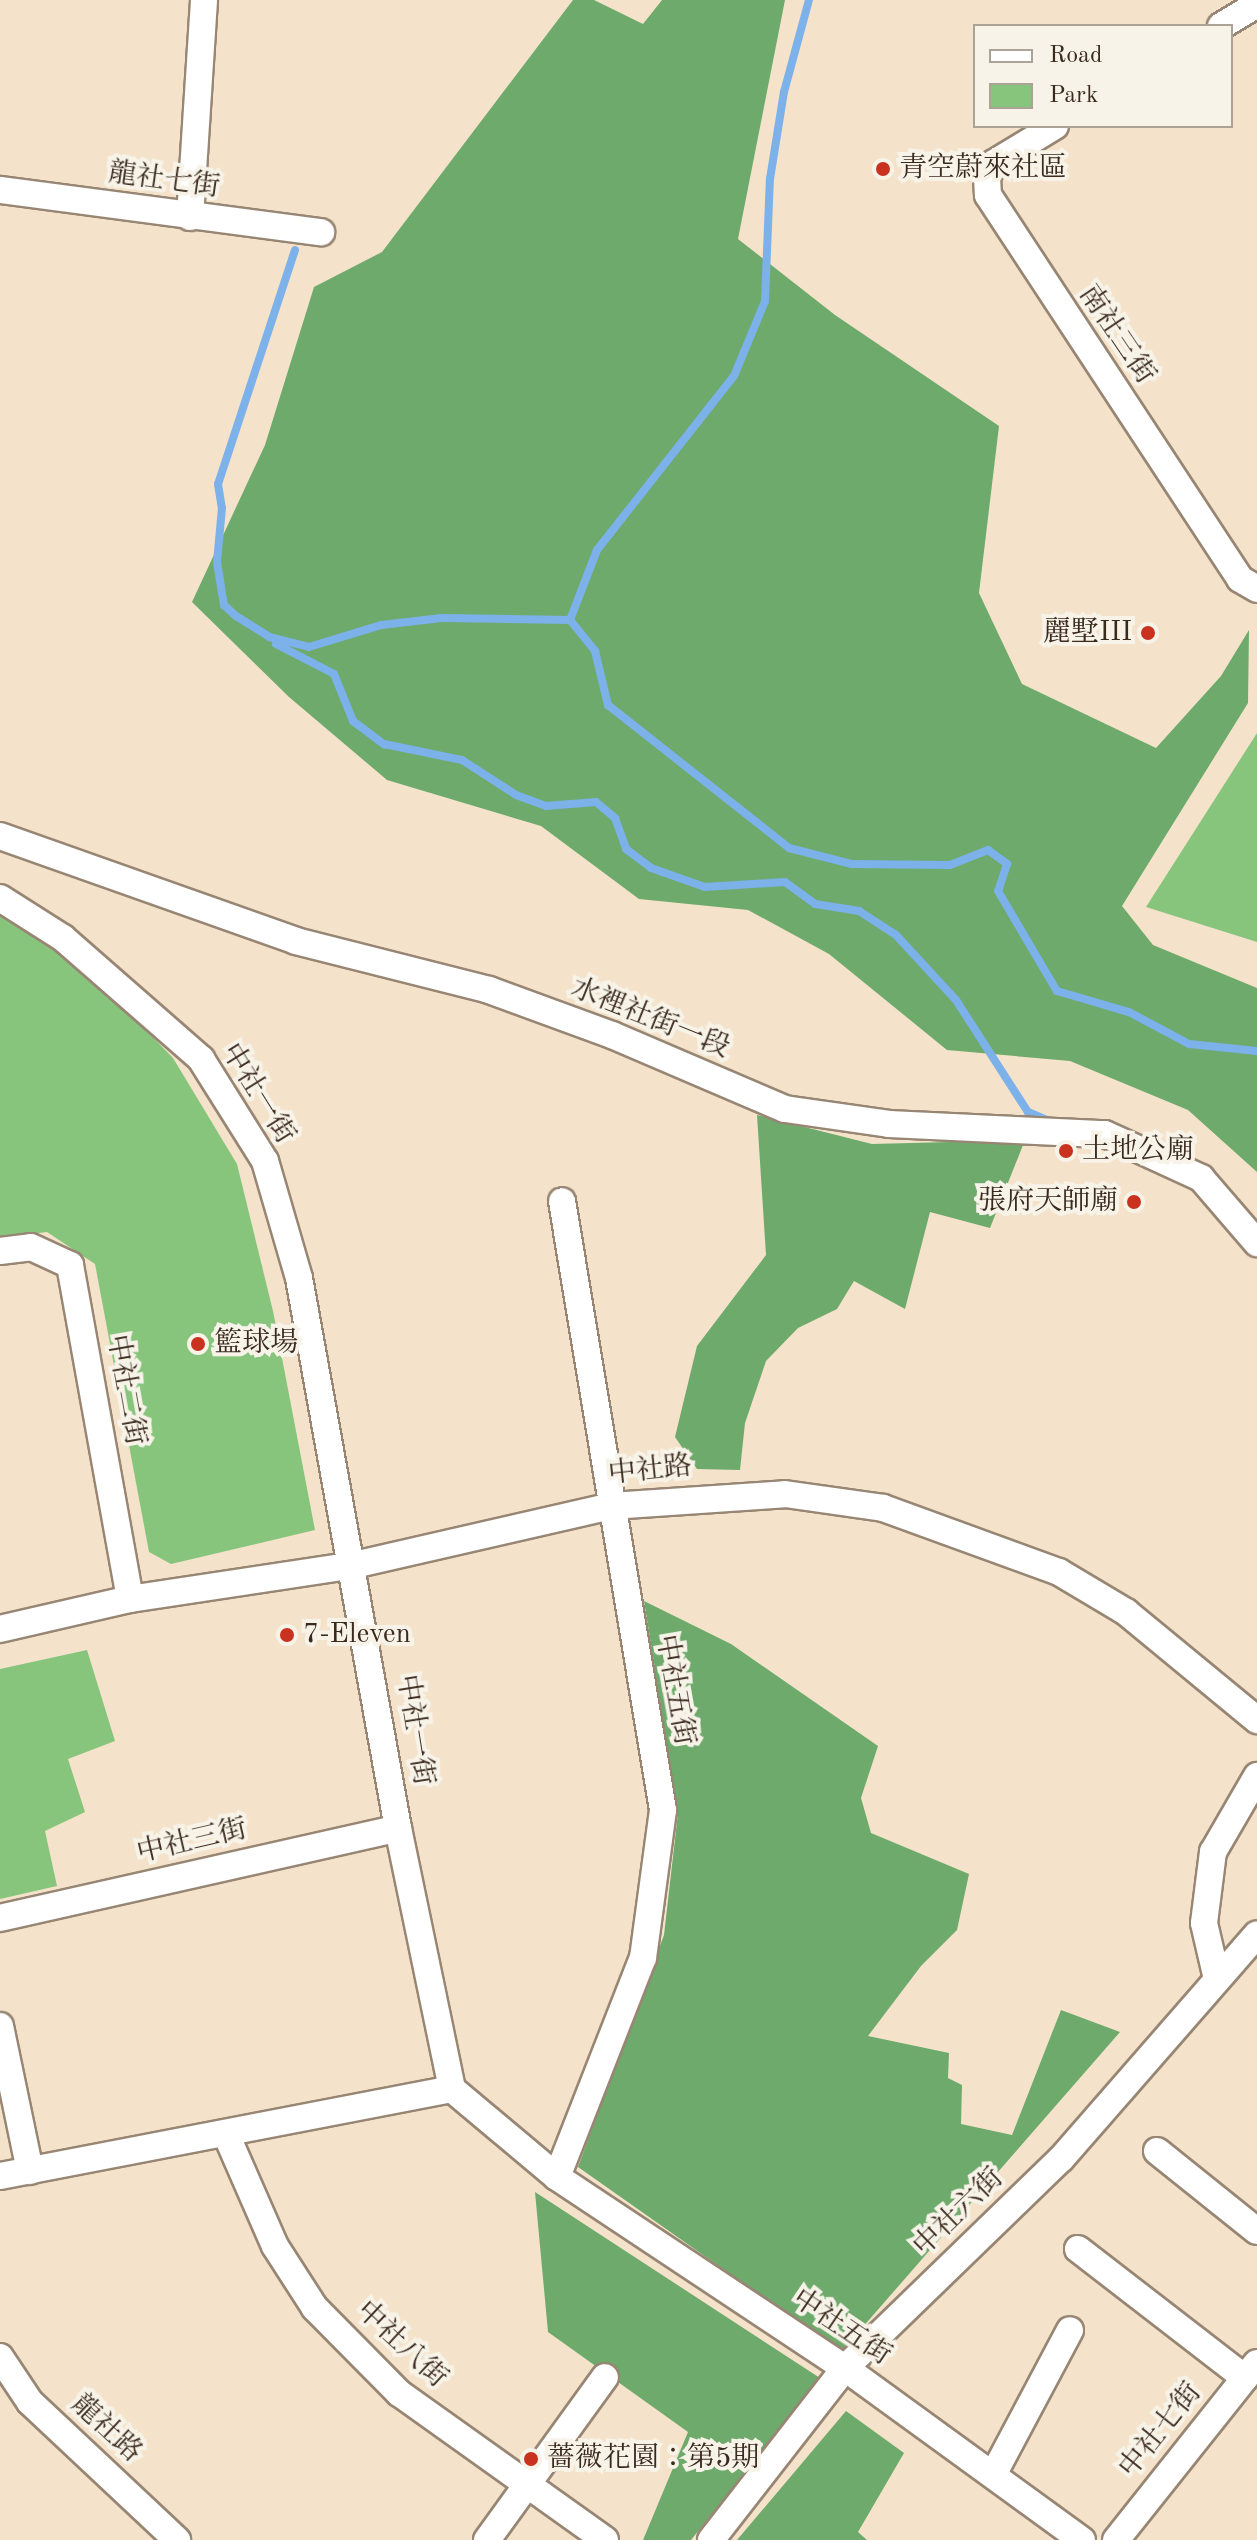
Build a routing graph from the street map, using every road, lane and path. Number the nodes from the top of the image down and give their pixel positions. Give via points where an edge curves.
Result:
1 (204, 0) edge
2 (1254, 5) edge
3 (1224, 24) edge
4 (1052, 128) edge
5 (0, 190) edge
6 (190, 217) junction
7 (321, 232) dead end
8 (1257, 589) edge
9 (0, 836) edge
10 (0, 898) edge
11 (562, 1201) dead end
12 (1257, 1243) edge
13 (0, 1251) edge
14 (611, 1506) junction
15 (354, 1565) junction
16 (130, 1599) junction
17 (0, 1629) edge
18 (1257, 1720) edge
19 (1257, 1776) edge
20 (398, 1828) junction
21 (0, 1918) edge
22 (1257, 1934) edge
23 (1217, 1979) junction
24 (0, 2026) edge
25 (452, 2089) junction
26 (226, 2134) junction
27 (1157, 2151) dead end
28 (30, 2171) junction
29 (0, 2176) edge
30 (557, 2177) junction
31 (1257, 2231) edge
32 (1078, 2249) dead end
33 (1070, 2330) dead end
34 (0, 2357) edge
35 (845, 2368) junction
36 (1251, 2371) edge
37 (605, 2377) dead end
38 (993, 2475) junction
39 (527, 2484) junction
40 (177, 2540) edge
41 (487, 2540) edge
42 (605, 2540) edge
43 (711, 2540) edge
44 (1082, 2540) edge
45 (1116, 2540) edge

1 - 6 street
2 - 3 street
4 - 8 street, 南社三街 via 994,163 988,195 1240,579
5 - 6 street, 龍社七街
6 - 7 street, 龍社七街
9 - 12 street, 水裡社街一段 via 296,941 489,990 612,1035 785,1109 889,1124 1105,1134 1201,1178
10 - 15 street, 中社一街 via 63,938 201,1059 265,1161 299,1278
11 - 14 street, 中社五街
13 - 16 street, 中社二街 via 31,1247 70,1265
14 - 15 street, 中社路
14 - 18 street, 中社路 via 785,1494 883,1508 975,1538 1059,1572 1126,1612
14 - 30 street, 中社五街 via 663,1810 643,1958
15 - 16 street, 中社路
15 - 20 street, 中社一街
16 - 17 street, 中社路
19 - 23 street via 1213,1852 1204,1923
20 - 21 street, 中社三街
20 - 25 street, 中社一街
22 - 23 street, 中社六街
23 - 35 street, 中社六街 via 1061,2159
24 - 28 street
25 - 26 street
25 - 30 street, 中社五街
26 - 28 street
26 - 39 street, 中社八街 via 275,2246 315,2308 399,2393
27 - 31 street
28 - 29 street
30 - 35 street, 中社五街
32 - 36 street
33 - 38 street
34 - 40 street, 龍社路 via 30,2402
35 - 38 street, 中社五街
35 - 43 street, 中社六街
36 - 45 street, 中社七街
37 - 39 street
38 - 44 street, 中社五街
39 - 41 street
39 - 42 street, 中社八街

